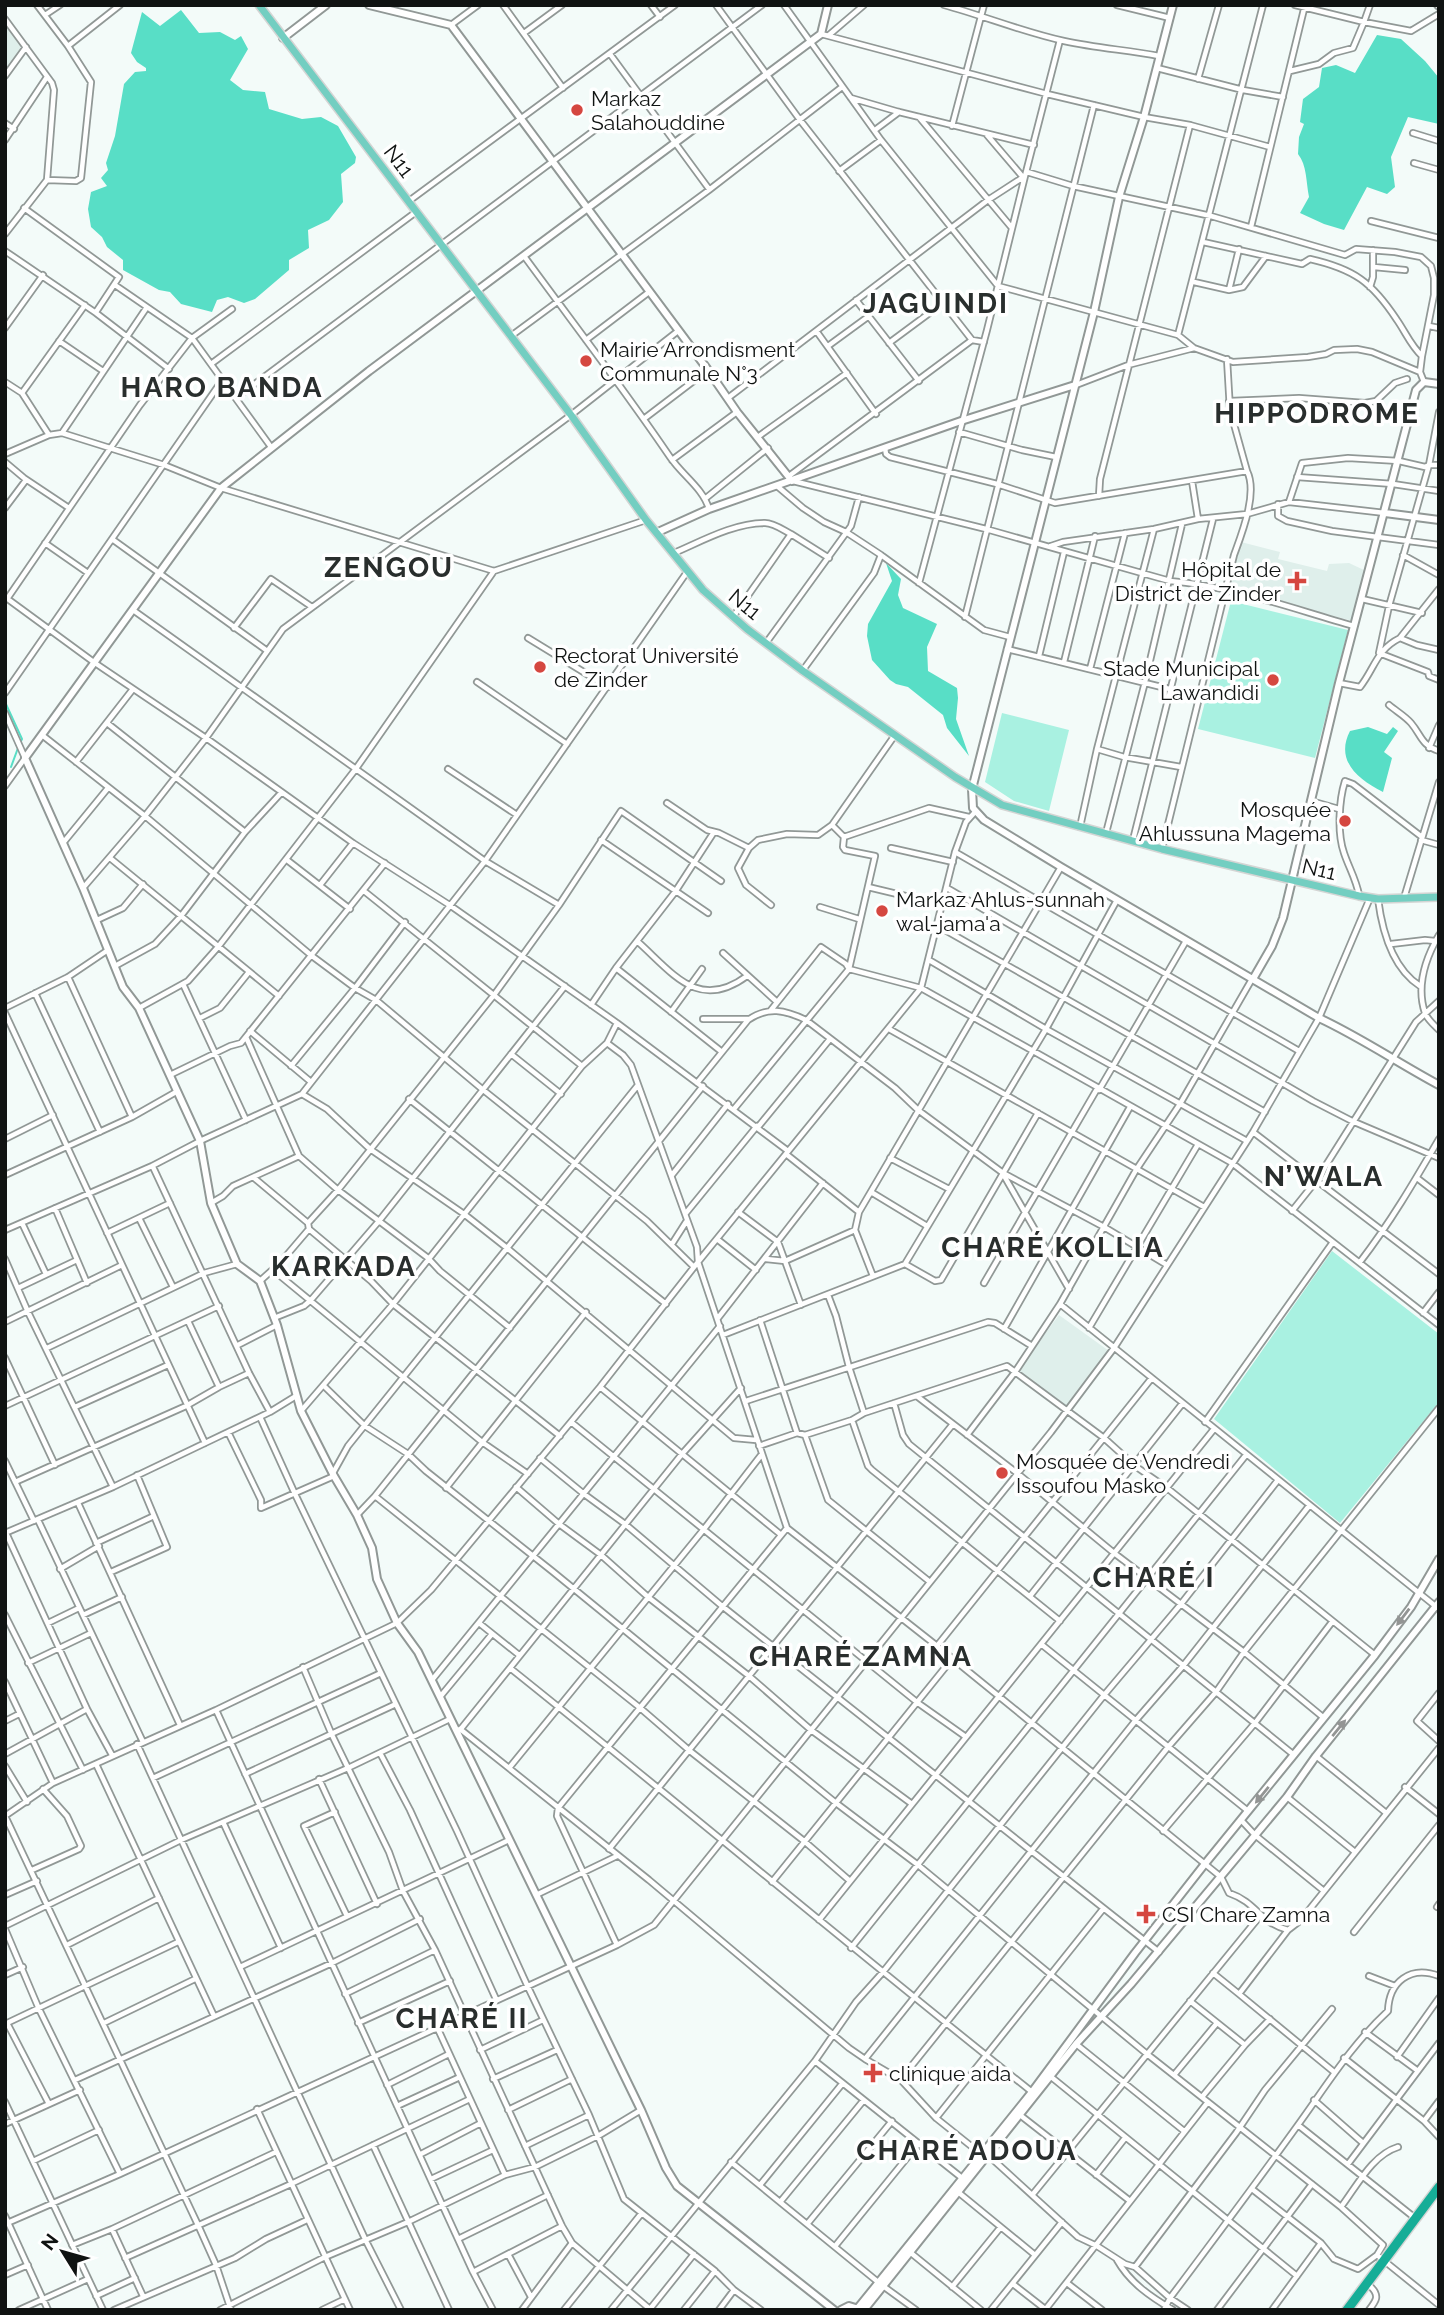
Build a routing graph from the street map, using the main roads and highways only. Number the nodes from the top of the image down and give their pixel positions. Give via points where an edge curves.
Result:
1 (259, 5) edge
2 (1439, 897) edge
3 (1439, 2186) edge
4 (1439, 2196) edge
5 (1383, 2260) junction
6 (1347, 2310) edge
7 (1354, 2310) edge

1 - 2 main road, N11 via 646,520 703,590 766,644 972,789 1016,810 1359,896
3 - 5 highway
4 - 5 highway
5 - 6 highway
5 - 7 highway

